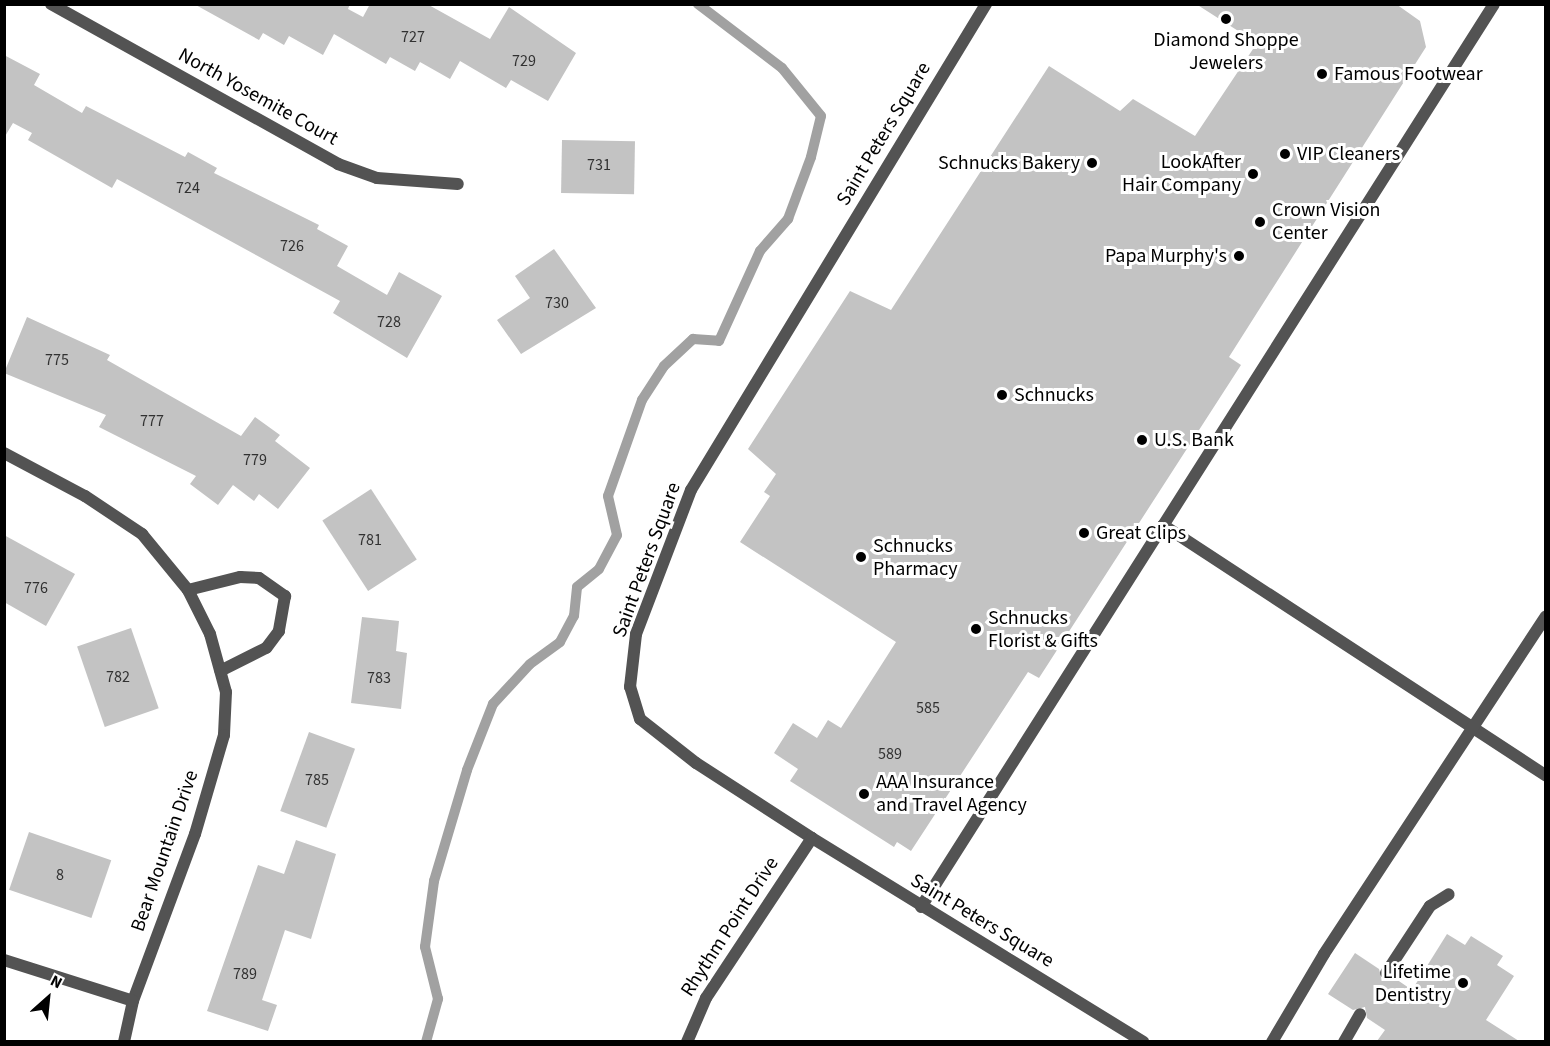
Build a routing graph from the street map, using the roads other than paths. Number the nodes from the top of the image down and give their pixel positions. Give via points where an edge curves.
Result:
1 (51, 4) edge
2 (986, 4) edge
3 (1494, 4) edge
4 (458, 184) dead end
5 (4, 453) edge
6 (1163, 525) junction
7 (188, 590) junction
8 (1545, 616) edge
9 (220, 671) junction
10 (1473, 728) junction
11 (1545, 776) edge
12 (812, 838) junction
13 (1449, 894) dead end
14 (921, 907) junction
15 (4, 960) edge
16 (1386, 973) dead end
17 (133, 1001) junction
18 (1360, 1014) dead end
19 (124, 1041) edge
20 (687, 1041) edge
21 (1143, 1041) edge
22 (1272, 1041) edge
23 (1344, 1041) edge

1 - 4 street, North Yosemite Court via 338,164 377,178
2 - 12 street, Saint Peters Square via 691,490 636,634 630,687 640,719 696,763
3 - 6 street
5 - 7 street, Bear Mountain Drive via 84,496 142,534
6 - 10 street
6 - 14 street
7 - 9 street, Bear Mountain Drive via 210,634
7 - 9 street via 250,578 276,586 285,596 279,631 266,648
8 - 10 street
9 - 17 street, Bear Mountain Drive via 226,692 224,735 195,834
10 - 11 street
10 - 22 street via 1324,954
12 - 14 street, Saint Peters Square
12 - 20 street, Rhythm Point Drive via 706,998
13 - 16 street via 1430,906
14 - 21 street, Saint Peters Square
15 - 17 street
17 - 19 street, Bear Mountain Drive
18 - 23 street

